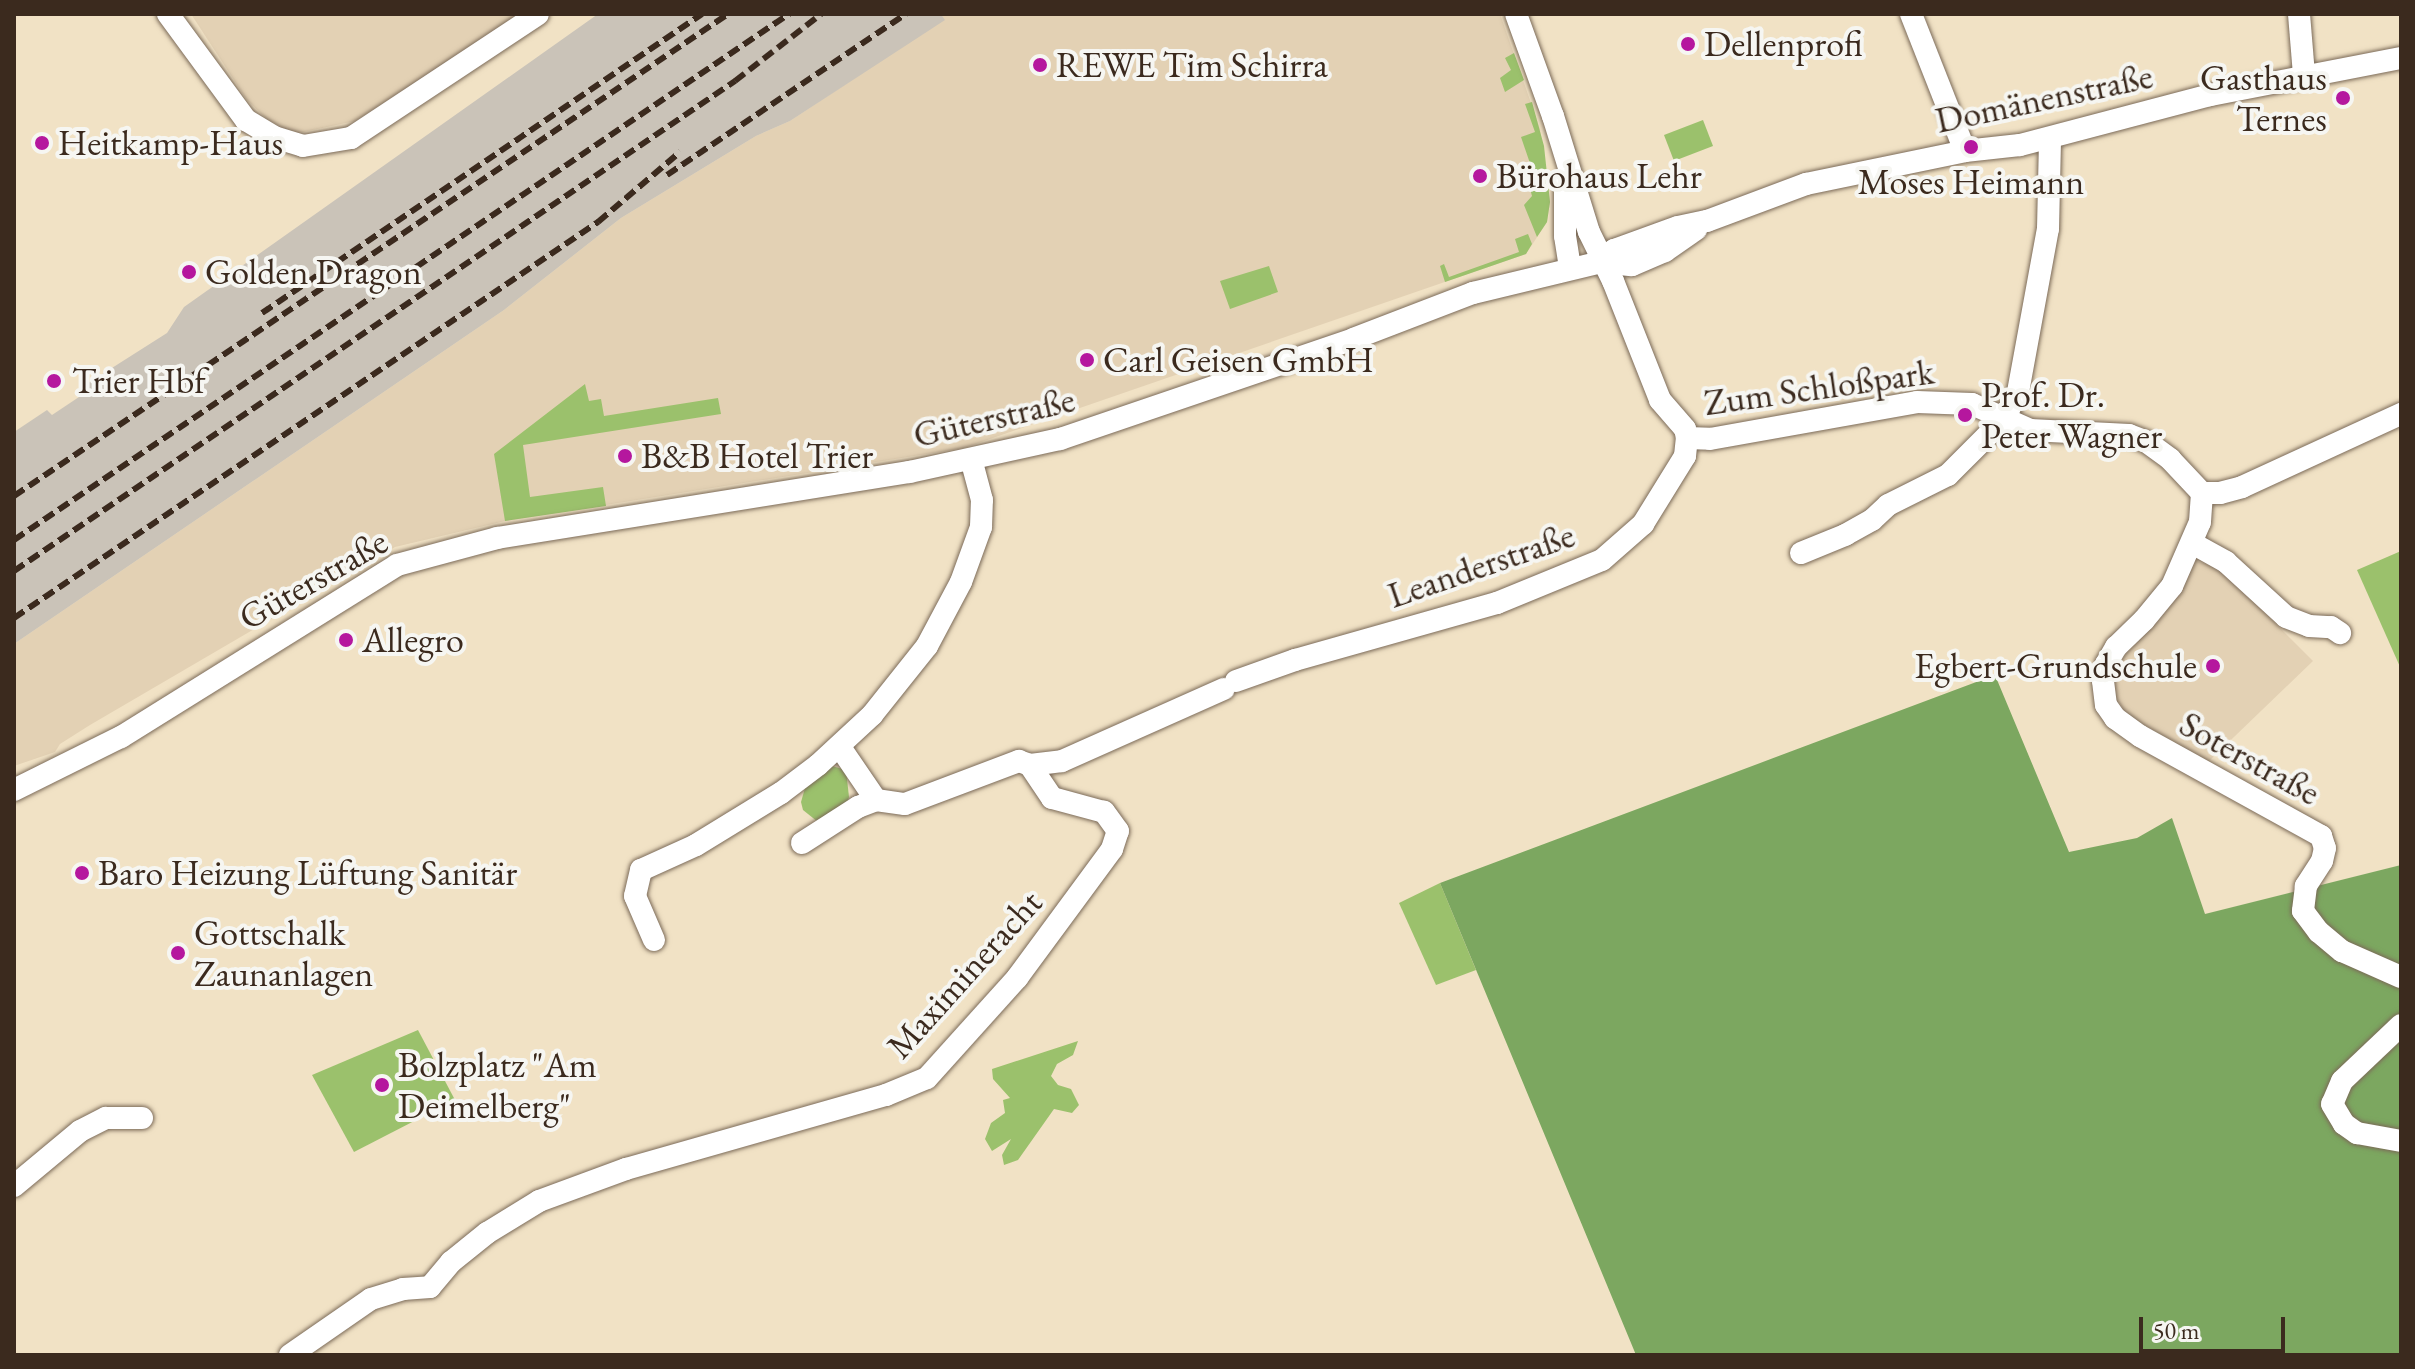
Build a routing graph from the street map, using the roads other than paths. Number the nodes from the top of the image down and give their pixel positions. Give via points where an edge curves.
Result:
1 (168, 14) edge
2 (538, 14) edge
3 (1516, 14) edge
4 (1911, 14) edge
5 (2299, 14) edge
6 (2400, 62) edge
7 (2304, 75) junction
8 (2050, 138) junction
9 (1965, 151) junction
10 (1564, 153) junction
11 (1601, 262) junction
12 (1570, 269) junction
13 (2401, 414) edge
14 (2004, 419) junction
15 (1687, 438) junction
16 (971, 459) junction
17 (2202, 493) junction
18 (2192, 543) junction
19 (1801, 553) dead end
20 (2340, 633) dead end
21 (840, 747) junction
22 (1030, 765) junction
23 (14, 790) edge
24 (876, 800) junction
25 (802, 843) dead end
26 (654, 940) dead end
27 (2401, 977) edge
28 (2401, 1025) edge
29 (142, 1118) dead end
30 (2401, 1141) edge
31 (14, 1186) edge
32 (290, 1355) edge

1 - 2 street via 231,102 253,125 292,144 351,138
3 - 10 street, Zum Schloßpark
4 - 9 street
5 - 7 street
6 - 7 street, Domänenstraße
7 - 8 street, Domänenstraße
8 - 9 street, Domänenstraße
8 - 14 street via 2048,229 2018,392
9 - 11 street, Domänenstraße via 1806,184 1614,250
10 - 11 street, Zum Schloßpark
10 - 12 street
11 - 12 street, Güterstraße
11 - 15 street, Zum Schloßpark via 1660,400
12 - 16 street, Güterstraße via 1473,293 1060,439
13 - 17 street via 2242,487
14 - 15 street, Zum Schloßpark via 1972,404 1917,402 1710,439
14 - 17 street, Zum Schloßpark via 2030,430 2129,435 2170,459
14 - 19 street via 1948,475 1888,505 1845,535
15 - 22 street, Leanderstraße via 1685,456 1643,524 1602,560 1497,603 1295,660 1062,761
16 - 21 street via 982,500 981,527 961,582 927,646
16 - 23 street, Güterstraße via 497,538 397,565 121,737
17 - 18 street, Soterstraße
18 - 20 street via 2226,562 2286,617
18 - 27 street, Soterstraße via 2162,600 2112,652 2103,681 2109,711 2140,736 2321,836 2322,861 2306,886 2303,911 2342,951
21 - 24 street
21 - 26 street via 752,811 641,870 635,896
22 - 24 street via 1019,761 905,804
22 - 32 street, Maximineracht via 1052,798 1104,812 1118,831 1112,849 1025,968 927,1078 886,1095 626,1169 528,1207 451,1262 430,1287 371,1299
24 - 25 street
28 - 30 street via 2342,1081 2332,1104 2357,1133
29 - 31 street via 106,1118 80,1131

